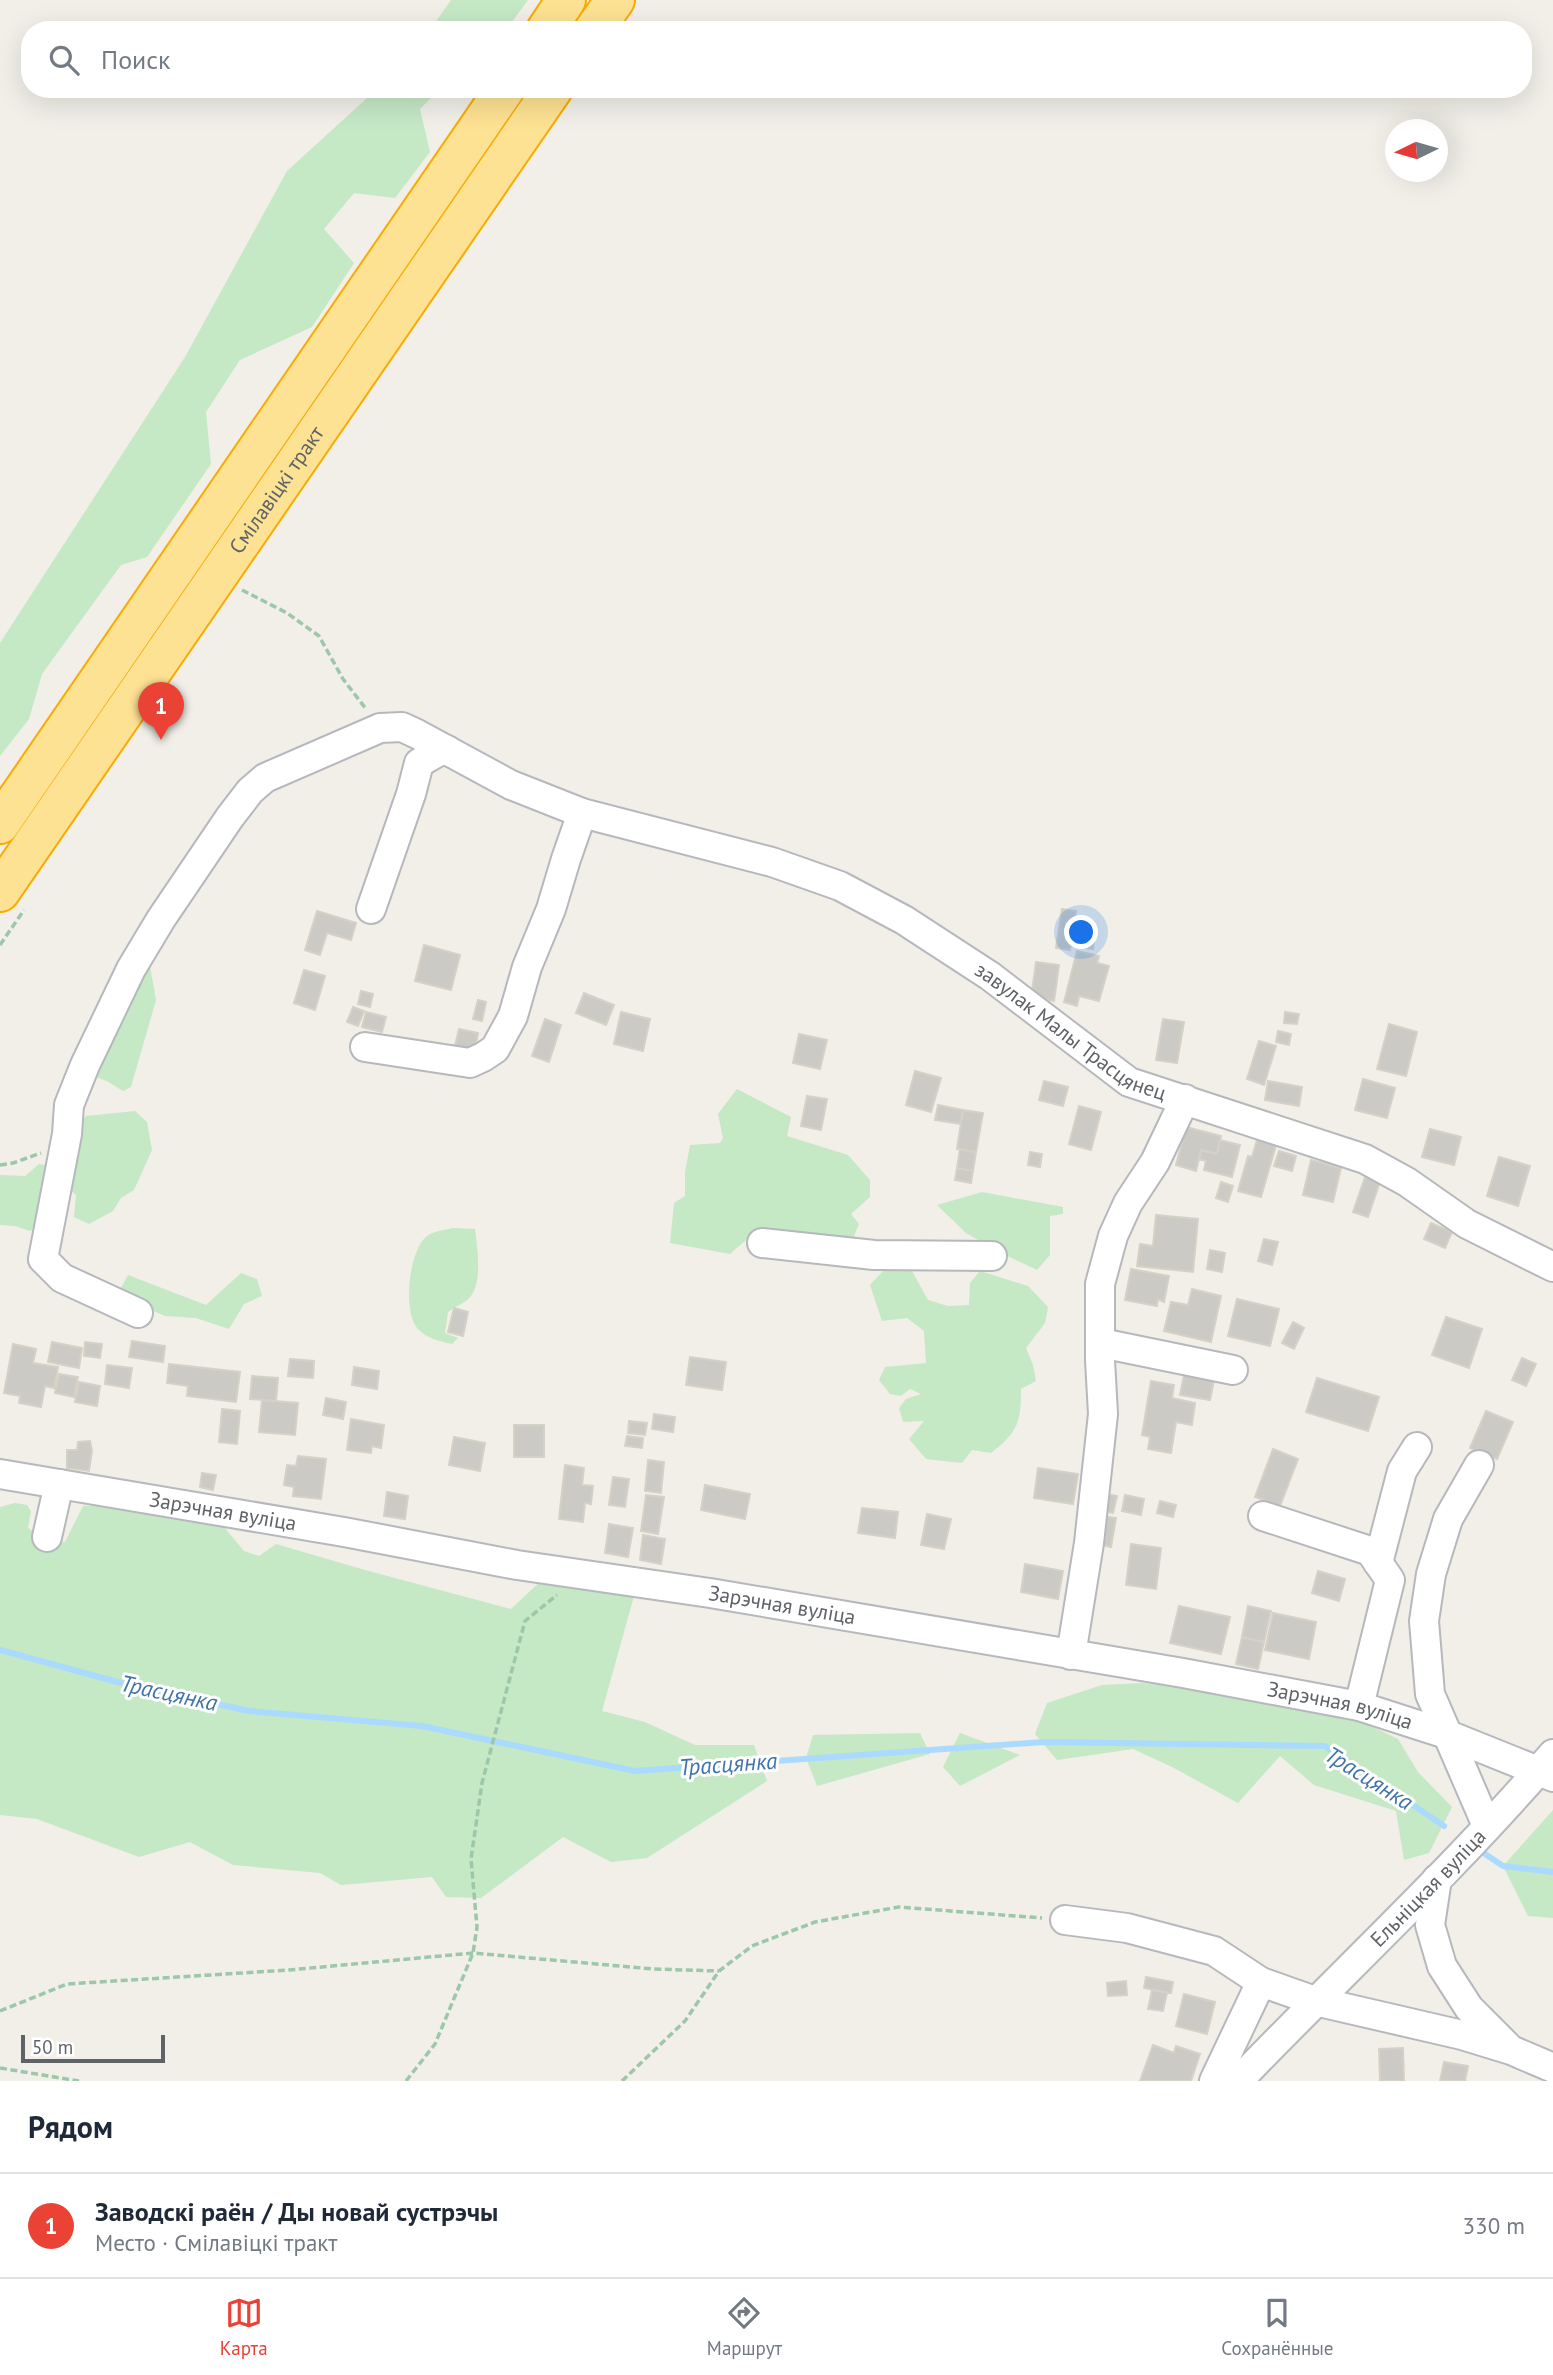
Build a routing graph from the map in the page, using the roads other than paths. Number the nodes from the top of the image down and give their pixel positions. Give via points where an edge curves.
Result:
1 (566, 0) edge
2 (615, 0) edge
3 (552, 21) edge
4 (600, 21) edge
5 (499, 98) edge
6 (547, 98) edge
7 (447, 750) junction
8 (582, 813) junction
9 (0, 824) edge
10 (0, 892) edge
11 (371, 909) dead end
12 (366, 1047) dead end
13 (1185, 1099) junction
14 (762, 1243) dead end
15 (992, 1255) dead end
16 (1553, 1266) edge
17 (138, 1313) dead end
18 (1101, 1343) junction
19 (1233, 1370) dead end
20 (1417, 1447) dead end
21 (1479, 1465) dead end
22 (0, 1474) edge
23 (58, 1484) junction
24 (1263, 1516) dead end
25 (47, 1537) dead end
26 (1384, 1571) junction
27 (1425, 1613) junction
28 (1071, 1655) junction
29 (1359, 1706) junction
30 (1446, 1734) junction
31 (1548, 1768) edge
32 (1487, 1826) junction
33 (1437, 1879) junction
34 (1065, 1920) road end
35 (1261, 1982) junction
36 (1315, 2001) junction
37 (1511, 2050) junction
38 (1553, 2068) edge
39 (1214, 2081) edge
40 (1238, 2081) edge

1 - 3 highway
2 - 4 highway
5 - 9 highway, Смілавіцкі тракт
6 - 10 highway, Смілавіцкі тракт
7 - 8 street, завулак Малы Трасцянец via 511,785
7 - 11 street via 419,763
7 - 17 street, завулак Малы Трасцянец via 402,727 380,728 265,778 230,817 131,969 69,1105 43,1259 62,1278
8 - 12 street via 513,1016 495,1049 470,1063
8 - 13 street, завулак Малы Трасцянец via 772,862 839,886 904,920 990,976 1129,1082
13 - 16 street, завулак Малы Трасцянец via 1365,1159 1467,1224
13 - 18 street via 1114,1236 1100,1284
14 - 15 street via 874,1255
18 - 19 street
18 - 28 street via 1103,1414
20 - 26 street via 1402,1471
21 - 27 street via 1448,1519
22 - 23 street, Зарэчная вуліца
23 - 25 street
23 - 28 street, Зарэчная вуліца via 575,1575 710,1593
24 - 26 street via 1370,1551
26 - 27 street
26 - 29 street
27 - 30 street via 1430,1694
28 - 29 street, Зарэчная вуліца
29 - 30 street, Зарэчная вуліца
30 - 31 street, Зарэчная вуліца
30 - 32 street
31 - 32 street, Ельніцкая вуліца
32 - 33 street, Ельніцкая вуліца
33 - 36 street, Ельніцкая вуліца
33 - 37 street via 1430,1925 1441,1966 1469,2008
34 - 35 street via 1127,1928 1214,1951
35 - 36 street
35 - 39 street
36 - 37 street
36 - 40 street, Ельніцкая вуліца
37 - 38 street

